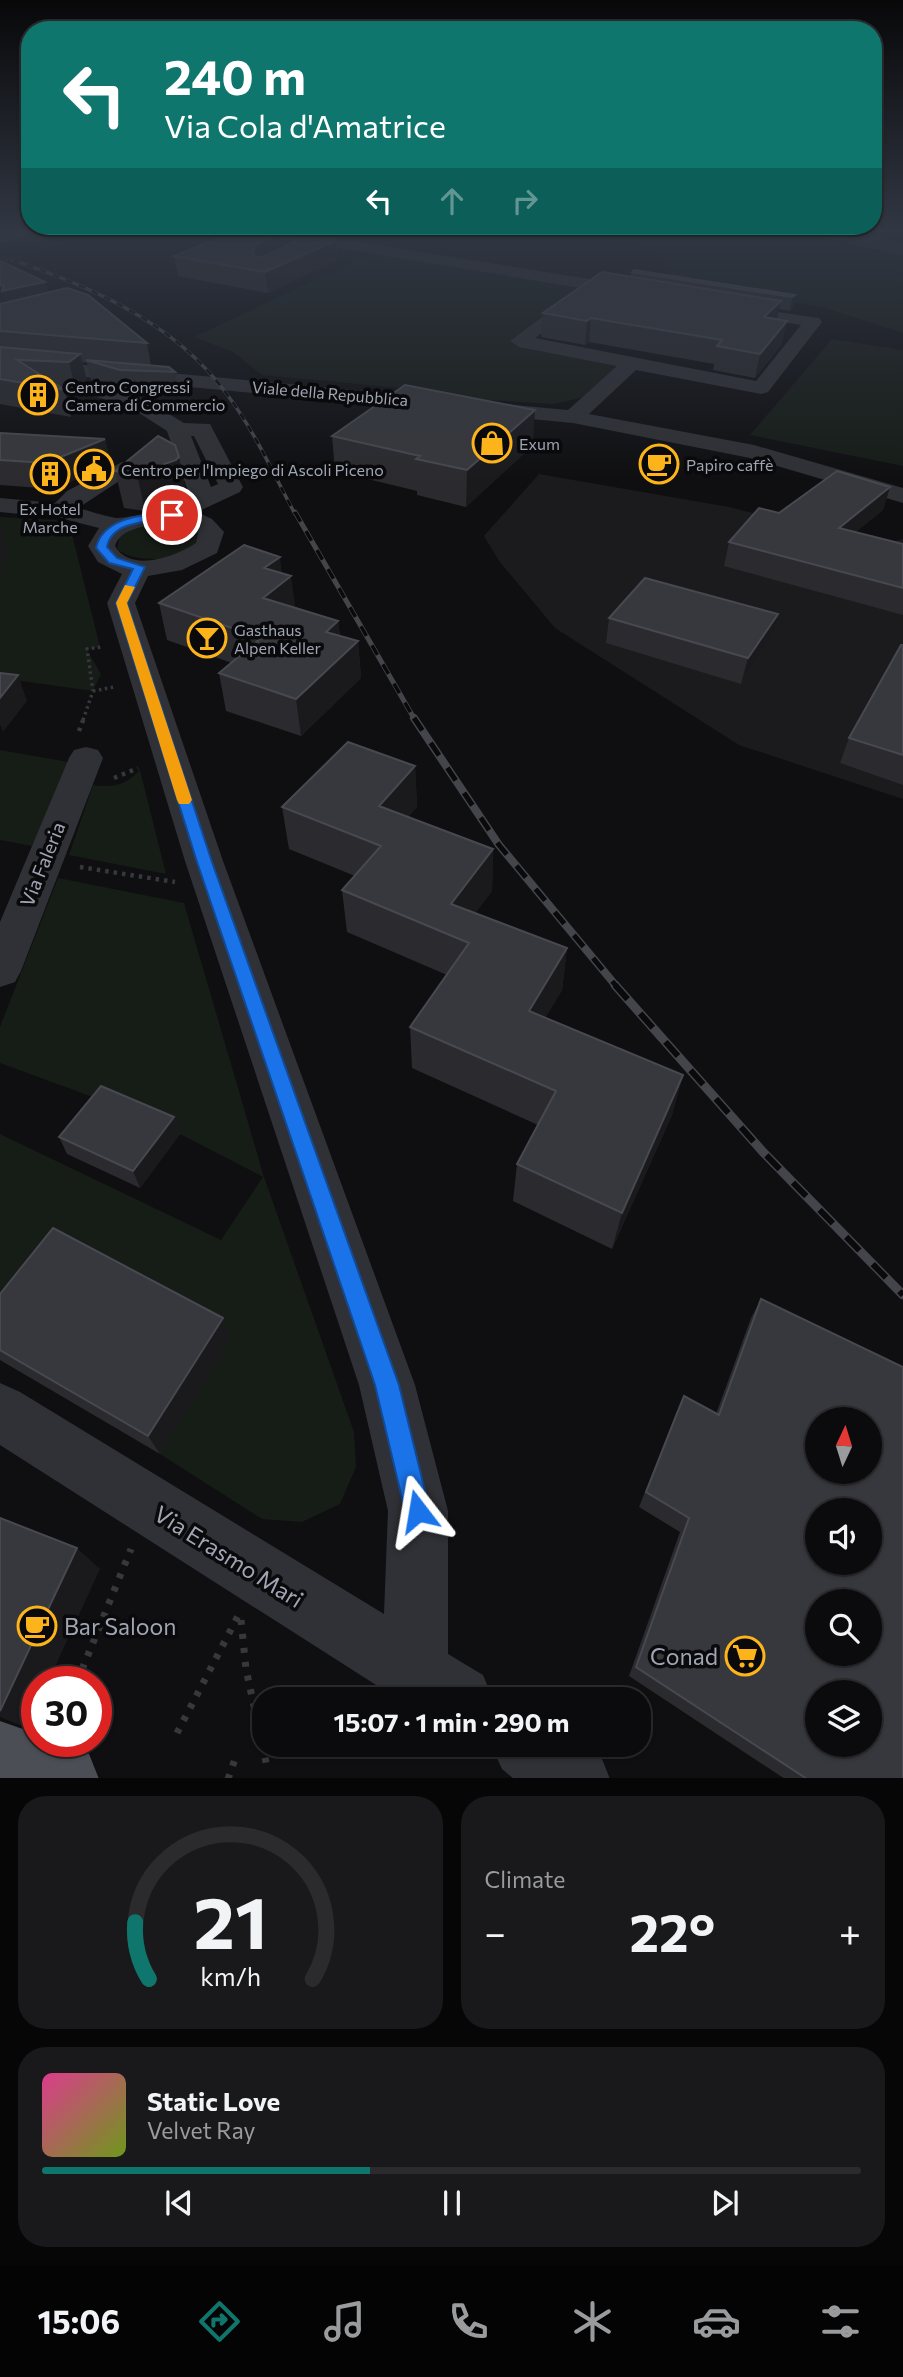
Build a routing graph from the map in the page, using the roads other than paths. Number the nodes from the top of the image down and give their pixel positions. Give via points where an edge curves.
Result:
1 (560, 314) edge
2 (765, 314) edge
3 (0, 363) edge
4 (632, 363) junction
5 (0, 373) edge
6 (573, 417) junction
7 (122, 469) edge
8 (903, 496) edge
9 (0, 505) edge
10 (183, 510) junction
11 (61, 511) junction
12 (119, 526) junction
13 (139, 567) junction
14 (81, 768) road end
15 (0, 971) edge
16 (0, 1412) edge
17 (437, 1684) edge
18 (0, 1756) edge
19 (543, 1757) edge
20 (61, 1778) edge
21 (574, 1778) edge

1 - 4 street via 519,341
2 - 4 street via 813,322 761,388
3 - 6 street, Viale della Repubblica
4 - 6 street
5 - 10 street via 90,389 137,403 177,428 201,494
6 - 8 street, Viale della Repubblica via 754,452
7 - 11 street via 76,496
9 - 11 street
10 - 12 street
10 - 13 street via 211,532 208,547 172,565
11 - 12 street
12 - 13 street via 103,540 102,548 113,561
13 - 17 street via 121,603 204,862 387,1385 418,1511
14 - 15 street, Via Faleria
16 - 17 street, Via Erasmo Mari
18 - 20 main road
19 - 21 street

